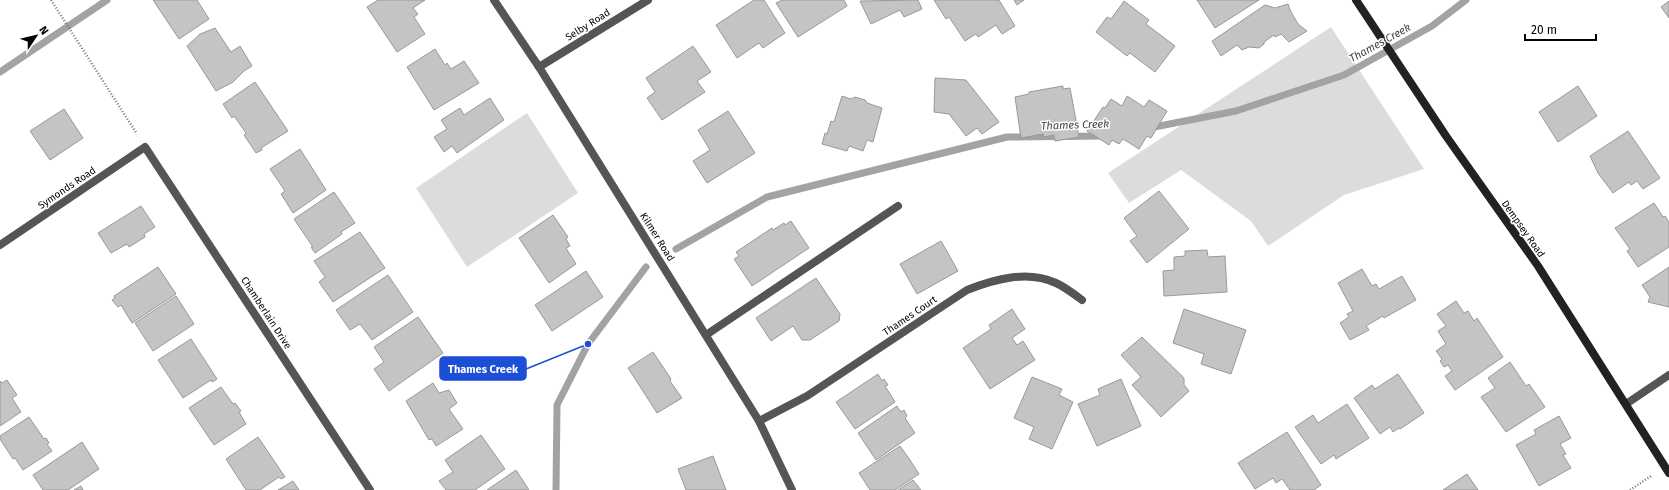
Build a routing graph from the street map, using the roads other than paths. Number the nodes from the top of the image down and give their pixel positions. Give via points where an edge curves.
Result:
1 (494, 0) edge
2 (648, 0) edge
3 (1357, 0) edge
4 (539, 67) junction
5 (145, 147) joint
6 (898, 206) dead end
7 (0, 245) edge
8 (1082, 300) dead end
9 (706, 335) junction
10 (1669, 375) edge
11 (1626, 404) junction
12 (758, 420) junction
13 (1667, 470) edge
14 (370, 490) edge
15 (792, 490) edge

1 - 4 street, Kilmer Road
2 - 4 street, Selby Road
3 - 11 street, Dempsey Road via 1446,136 1538,266
4 - 9 street, Kilmer Road
5 - 7 street, Symonds Road
5 - 14 street, Chamberlain Drive
6 - 9 street
8 - 12 street, Thames Court via 1057,284 1038,277 1011,277 984,283 967,290 807,396
9 - 12 street, Kilmer Road
10 - 11 street
11 - 13 street, Dempsey Road
12 - 15 street, Kilmer Road

